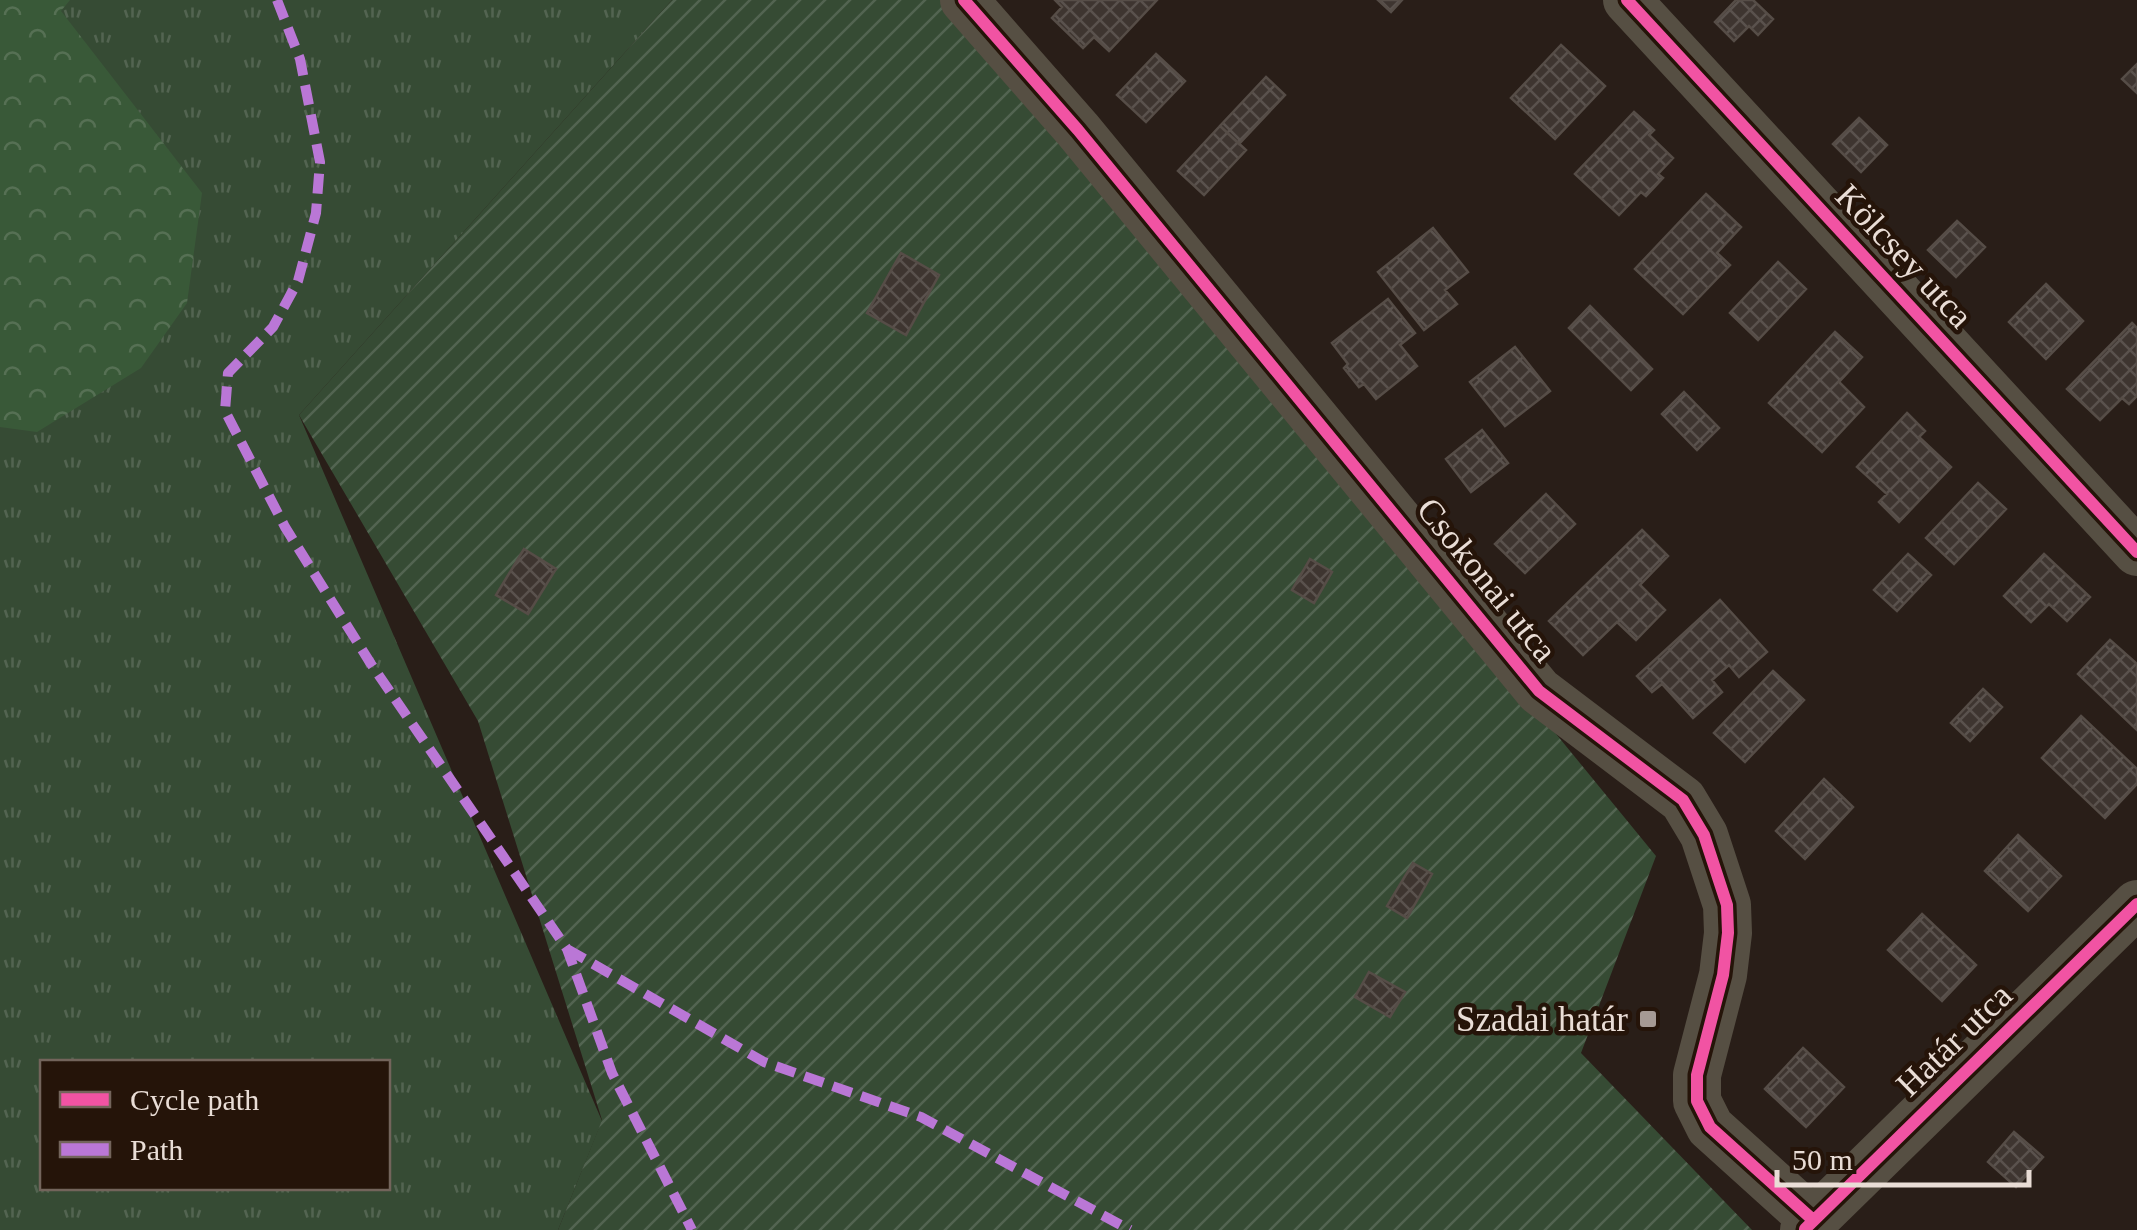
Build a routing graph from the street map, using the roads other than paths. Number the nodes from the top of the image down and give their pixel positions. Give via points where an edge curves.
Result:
1 (964, 0) edge
2 (1628, 0) edge
3 (2137, 552) edge
4 (2137, 904) edge
5 (1808, 1224) edge

1 - 5 street, Csokonai utca via 1539,691 1683,800 1704,835 1727,905 1723,975 1697,1075 1697,1101 1710,1127
2 - 3 street, Kölcsey utca
4 - 5 street, Határ utca

